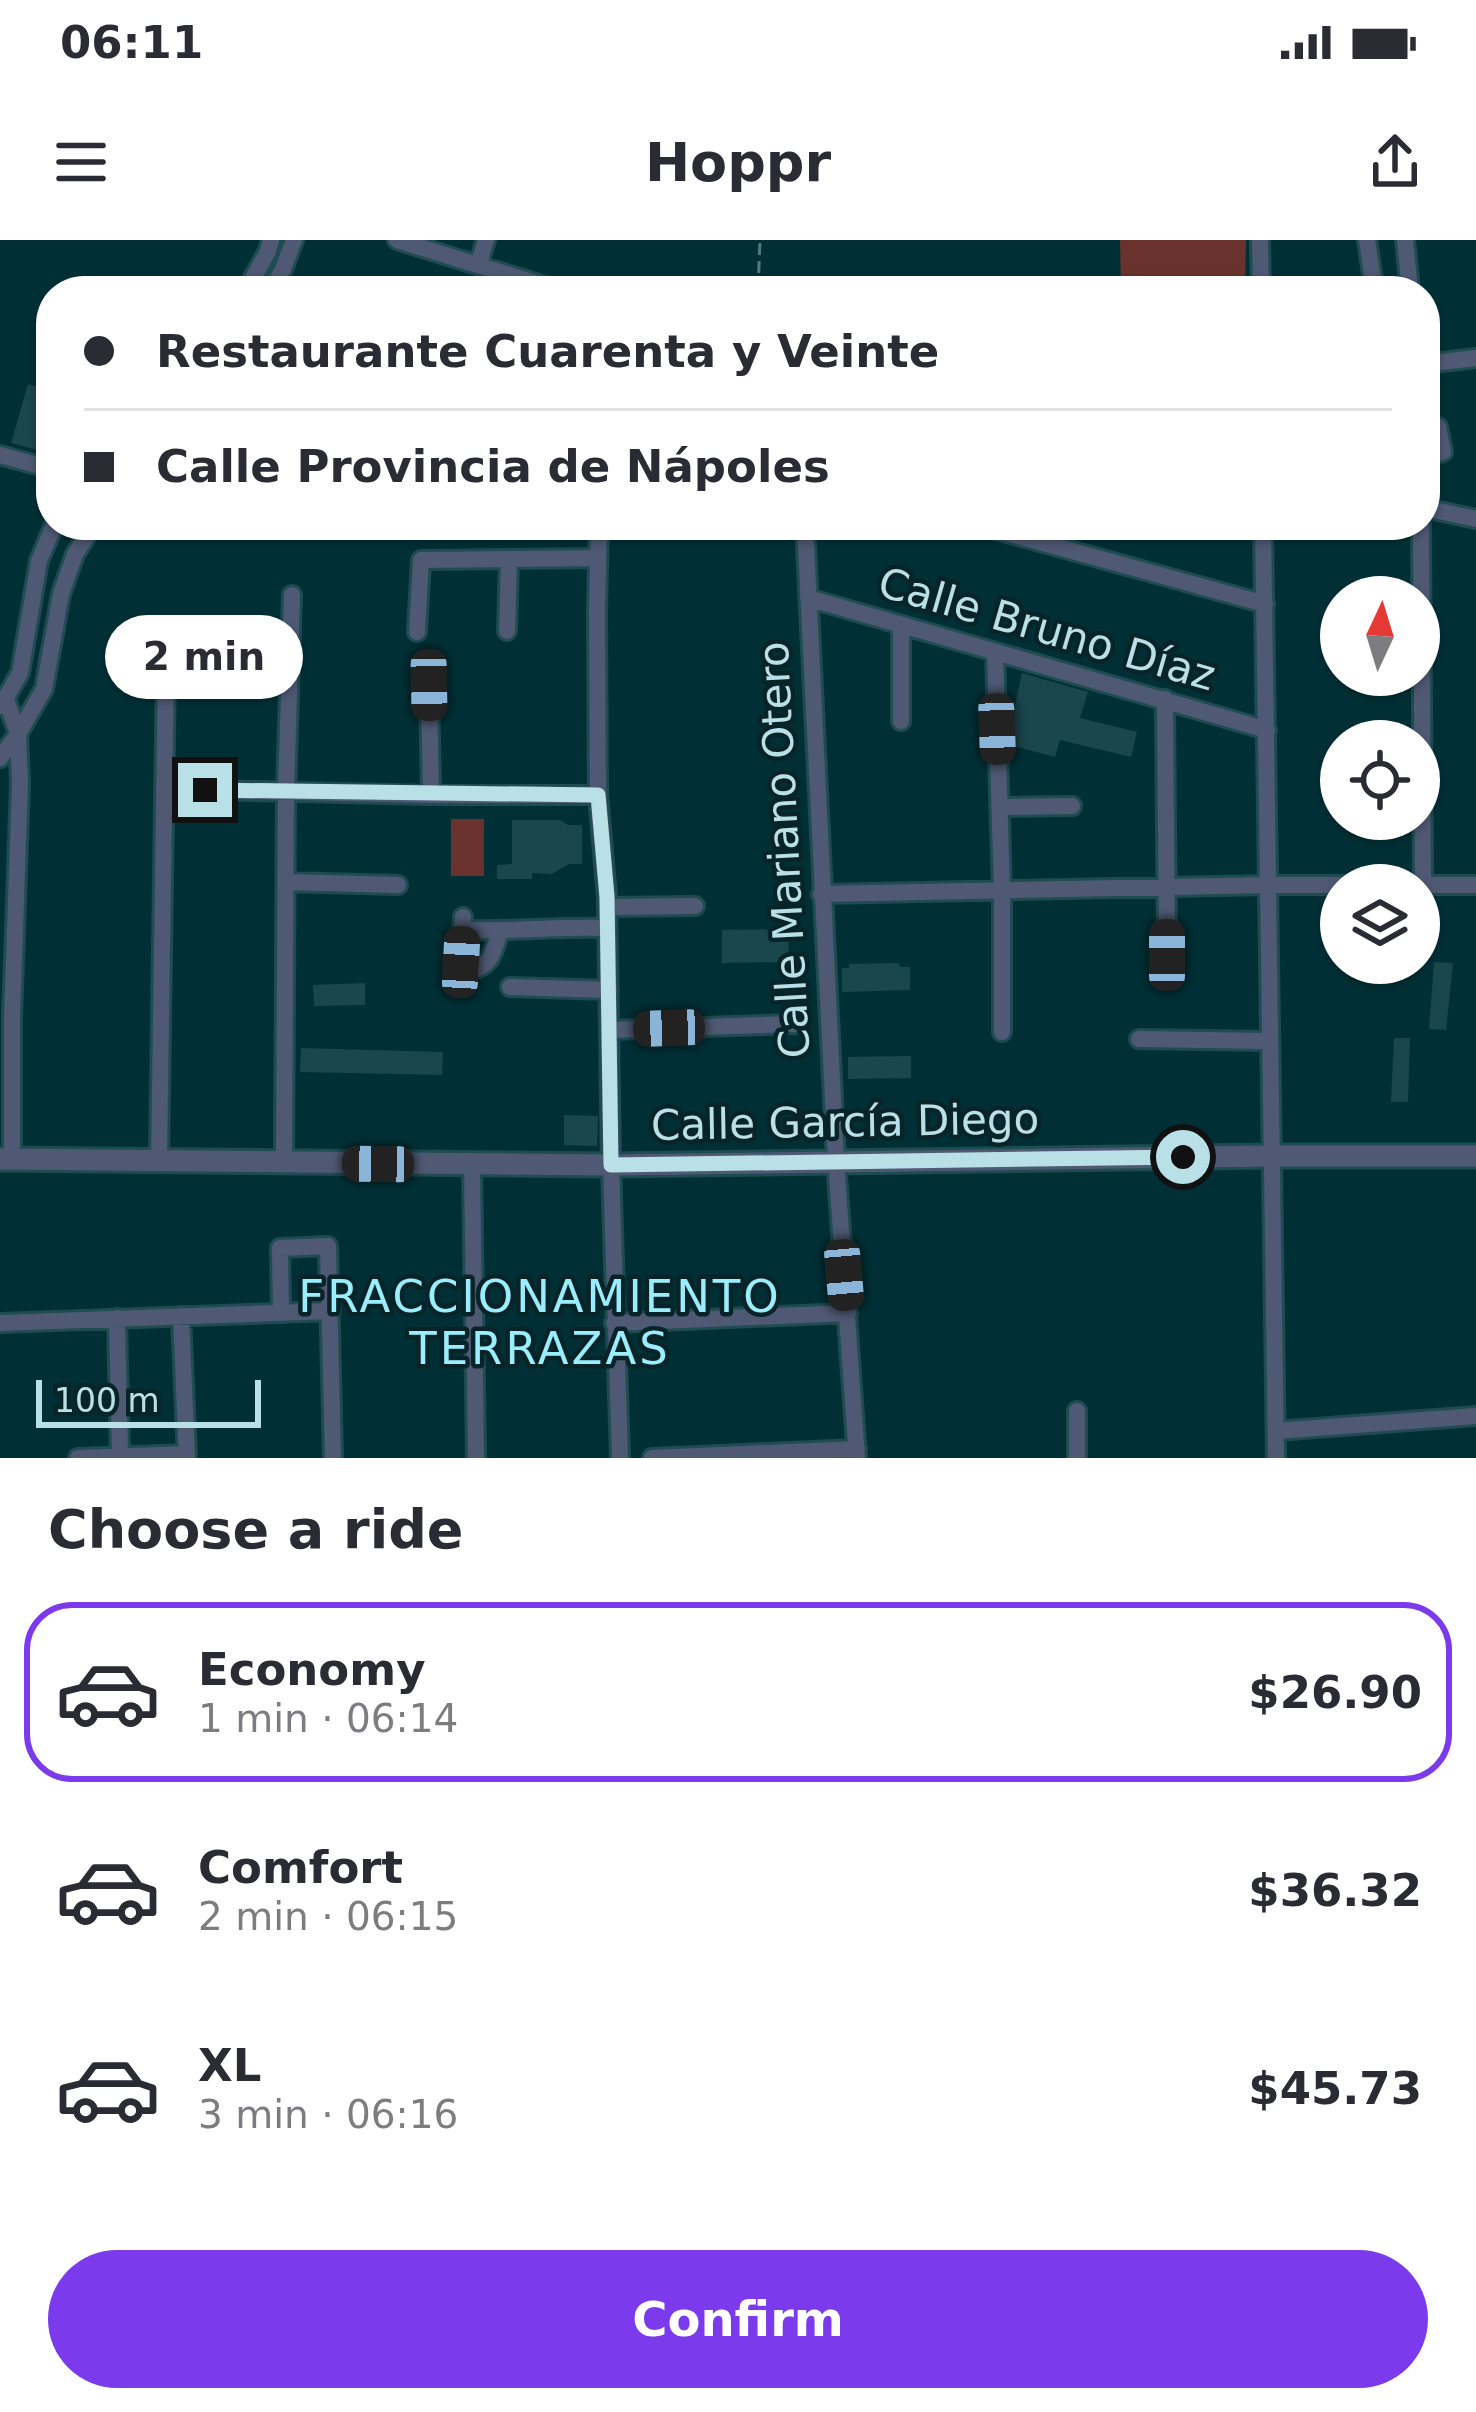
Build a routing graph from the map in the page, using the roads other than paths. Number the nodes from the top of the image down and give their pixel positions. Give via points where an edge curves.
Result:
1 (271, 240) edge
2 (294, 240) edge
3 (436, 240) edge
4 (486, 240) edge
5 (1260, 240) edge
6 (1367, 240) edge
7 (1405, 240) edge
8 (405, 242) edge
9 (482, 266) junction
10 (254, 276) edge
11 (280, 276) edge
12 (514, 276) edge
13 (1261, 276) edge
14 (1372, 276) edge
15 (1409, 276) edge
16 (1476, 358) edge
17 (1440, 362) edge
18 (0, 455) edge
19 (36, 465) edge
20 (1440, 511) edge
21 (1476, 519) edge
22 (48, 540) edge
23 (84, 540) edge
24 (599, 540) edge
25 (806, 540) edge
26 (1032, 540) edge
27 (1264, 540) edge
28 (1421, 540) edge
29 (598, 558) junction
30 (509, 560) junction
31 (292, 595) dead end
32 (808, 598) junction
33 (1265, 604) junction
34 (901, 625) junction
35 (508, 631) dead end
36 (417, 632) dead end
37 (995, 652) junction
38 (166, 668) dead end
39 (429, 685) dead end
40 (1165, 699) junction
41 (3, 703) edge
42 (901, 721) dead end
43 (1267, 730) junction
44 (18, 734) junction
45 (0, 758) edge
46 (165, 789) junction
47 (286, 792) junction
48 (430, 795) junction
49 (598, 795) junction
50 (1072, 806) dead end
51 (1000, 807) junction
52 (1423, 864) edge
53 (286, 882) junction
54 (1440, 884) edge
55 (398, 885) dead end
56 (1268, 885) junction
57 (1320, 885) edge
58 (1476, 885) edge
59 (1167, 888) junction
60 (1002, 892) junction
61 (821, 894) junction
62 (695, 906) dead end
63 (607, 908) junction
64 (608, 928) junction
65 (500, 932) junction
66 (1167, 955) dead end
67 (510, 987) dead end
68 (609, 990) junction
69 (6, 1017) edge
70 (794, 1024) dead end
71 (610, 1030) junction
72 (1002, 1032) dead end
73 (1139, 1039) dead end
74 (1269, 1041) junction
75 (1270, 1156) junction
76 (1476, 1156) edge
77 (6, 1159) edge
78 (159, 1161) junction
79 (836, 1161) junction
80 (284, 1162) junction
81 (472, 1165) junction
82 (611, 1165) junction
83 (331, 1311) junction
84 (281, 1313) junction
85 (848, 1313) junction
86 (181, 1316) junction
87 (117, 1318) junction
88 (0, 1323) edge
89 (614, 1323) junction
90 (1077, 1412) dead end
91 (1476, 1416) edge
92 (1276, 1431) junction
93 (857, 1453) edge
94 (120, 1456) edge
95 (187, 1456) edge
96 (78, 1458) edge
97 (333, 1458) edge
98 (476, 1458) edge
99 (620, 1458) edge
100 (652, 1458) edge
101 (1077, 1458) edge
102 (1276, 1458) edge

1 - 10 street
2 - 11 street
3 - 8 street
4 - 9 street
5 - 13 street
6 - 14 street
7 - 15 street
8 - 9 street
9 - 12 street
16 - 17 street
18 - 19 street
20 - 21 street
22 - 41 street via 20,673
23 - 44 street via 61,594 44,689
24 - 29 street
25 - 32 street, Calle Mariano Otero
26 - 33 street
27 - 33 street
28 - 52 street
29 - 30 street
29 - 49 street
30 - 35 street
30 - 36 street via 421,560
31 - 47 street
32 - 34 street, Calle Bruno Díaz
32 - 61 street, Calle Mariano Otero
33 - 43 street
34 - 37 street, Calle Bruno Díaz
34 - 42 street
37 - 40 street, Calle Bruno Díaz
37 - 51 street
38 - 46 street
39 - 48 street
40 - 43 street, Calle Bruno Díaz
40 - 59 street
41 - 44 street
43 - 56 street
44 - 45 street
44 - 69 street
46 - 47 street
46 - 78 street
47 - 48 street
47 - 53 street
48 - 49 street
49 - 63 street
50 - 51 street
51 - 60 street
53 - 55 street
53 - 80 street
54 - 58 street
56 - 57 street
56 - 59 street
56 - 74 street
59 - 60 street
59 - 66 street
60 - 61 street
60 - 72 street
61 - 79 street, Calle Mariano Otero
62 - 63 street
63 - 64 street
64 - 65 street
64 - 68 street
65 - 65 street via 490,961 469,971 461,962 463,924
67 - 68 street
68 - 71 street
69 - 77 street
70 - 71 street
71 - 82 street
73 - 74 street
74 - 75 street
75 - 76 street, Calle García Diego
75 - 79 street, Calle García Diego
75 - 92 street
77 - 78 street, Calle García Diego
78 - 80 street, Calle García Diego
79 - 82 street, Calle García Diego
79 - 85 street, Calle Mariano Otero
80 - 81 street, Calle García Diego
81 - 82 street, Calle García Diego
81 - 98 street
82 - 89 street
83 - 84 street
83 - 84 street via 328,1246 280,1248
83 - 97 street
84 - 86 street
85 - 89 street
85 - 93 street, Calle Mariano Otero
86 - 87 street
86 - 95 street
87 - 88 street
87 - 94 street
89 - 99 street
90 - 101 street
91 - 92 street
92 - 102 street
93 - 100 street
94 - 95 street
94 - 96 street

